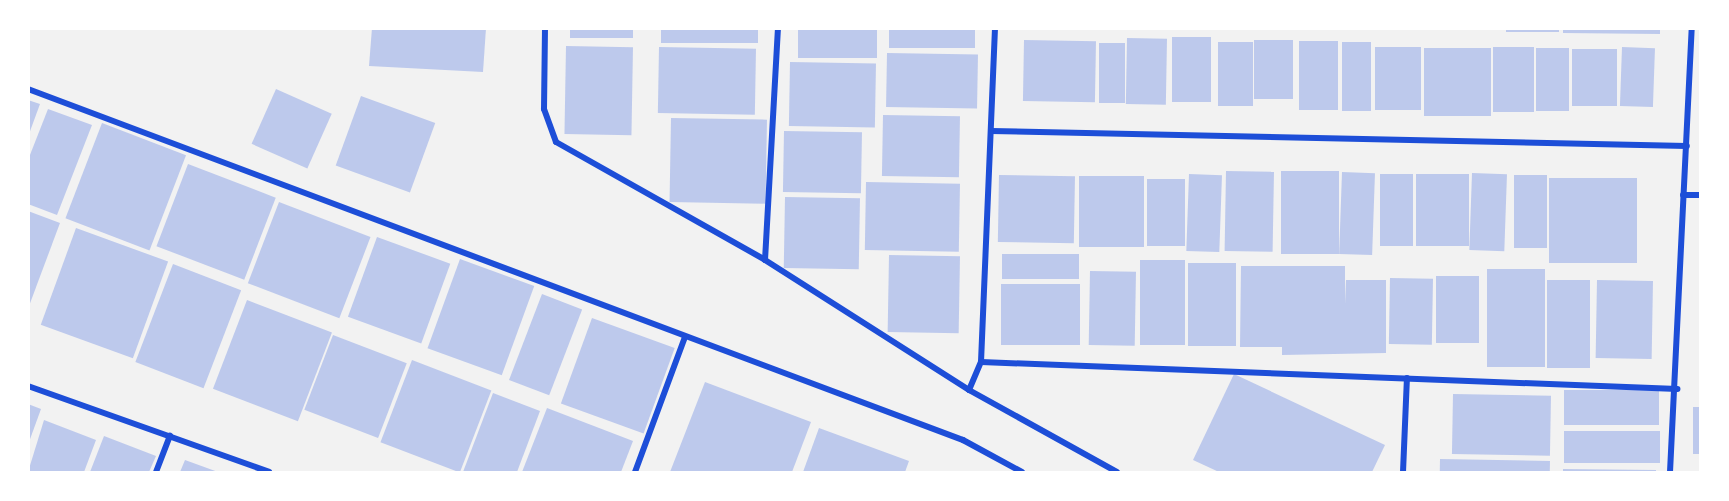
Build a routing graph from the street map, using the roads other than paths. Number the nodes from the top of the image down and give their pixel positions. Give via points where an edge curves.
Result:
1 (545, 28) edge
2 (778, 28) edge
3 (995, 28) edge
4 (1692, 28) edge
5 (28, 89) edge
6 (991, 132) junction
7 (1687, 146) junction
8 (1683, 195) junction
9 (1701, 195) edge
10 (765, 260) junction
11 (685, 337) junction
12 (981, 362) junction
13 (1407, 378) junction
14 (28, 387) edge
15 (1677, 389) junction
16 (969, 390) junction
17 (170, 436) junction
18 (156, 472) edge
19 (269, 472) edge
20 (635, 472) edge
21 (1022, 472) edge
22 (1117, 472) edge
23 (1403, 472) edge
24 (1670, 472) edge

1 - 10 street via 544,109 556,142
2 - 10 street
3 - 6 street
4 - 7 street
5 - 11 street
6 - 7 street
6 - 12 street
7 - 8 street
8 - 9 street
8 - 15 street
10 - 16 street
11 - 20 street
11 - 21 street via 963,440
12 - 13 street
12 - 16 street
13 - 15 street
13 - 23 street
14 - 17 street
15 - 24 street
16 - 22 street
17 - 18 street
17 - 19 street

